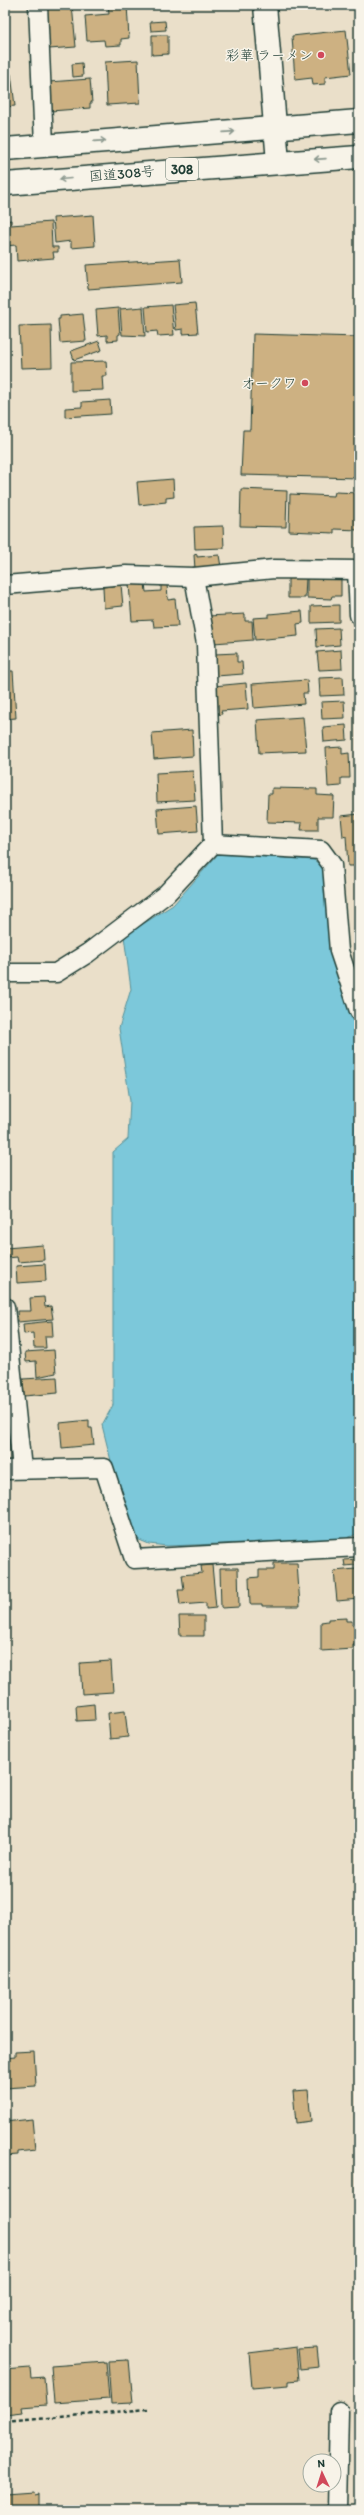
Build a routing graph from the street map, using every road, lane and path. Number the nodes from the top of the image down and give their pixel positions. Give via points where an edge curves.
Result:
1 (38, 5) edge
2 (265, 5) edge
3 (359, 121) edge
4 (275, 129) junction
5 (44, 145) junction
6 (5, 149) edge
7 (359, 156) edge
8 (278, 162) junction
9 (5, 184) edge
10 (358, 570) edge
11 (194, 577) junction
12 (5, 585) edge
13 (359, 615) edge
14 (213, 844) junction
15 (5, 973) edge
16 (358, 1006) edge
17 (5, 1307) edge
18 (13, 1469) edge
19 (359, 1546) edge
20 (148, 2408) dead end
21 (339, 2411) dead end
22 (5, 2422) edge
23 (337, 2510) edge

1 - 5 street
2 - 4 main road
3 - 4 main road
5 -> 4 main road
4 - 8 main road
5 - 6 main road
7 -> 8 main road, 国道308号 / 308
8 -> 9 main road, 国道308号 / 308
10 - 11 street via 274,569
10 - 13 street
11 - 12 street via 126,575
11 - 14 street via 206,644
14 - 15 street via 166,894 88,952 56,972
14 - 16 street via 321,850 332,865 339,951
17 - 18 street
18 - 19 street via 104,1468 134,1559
20 - 22 path
21 - 23 street

